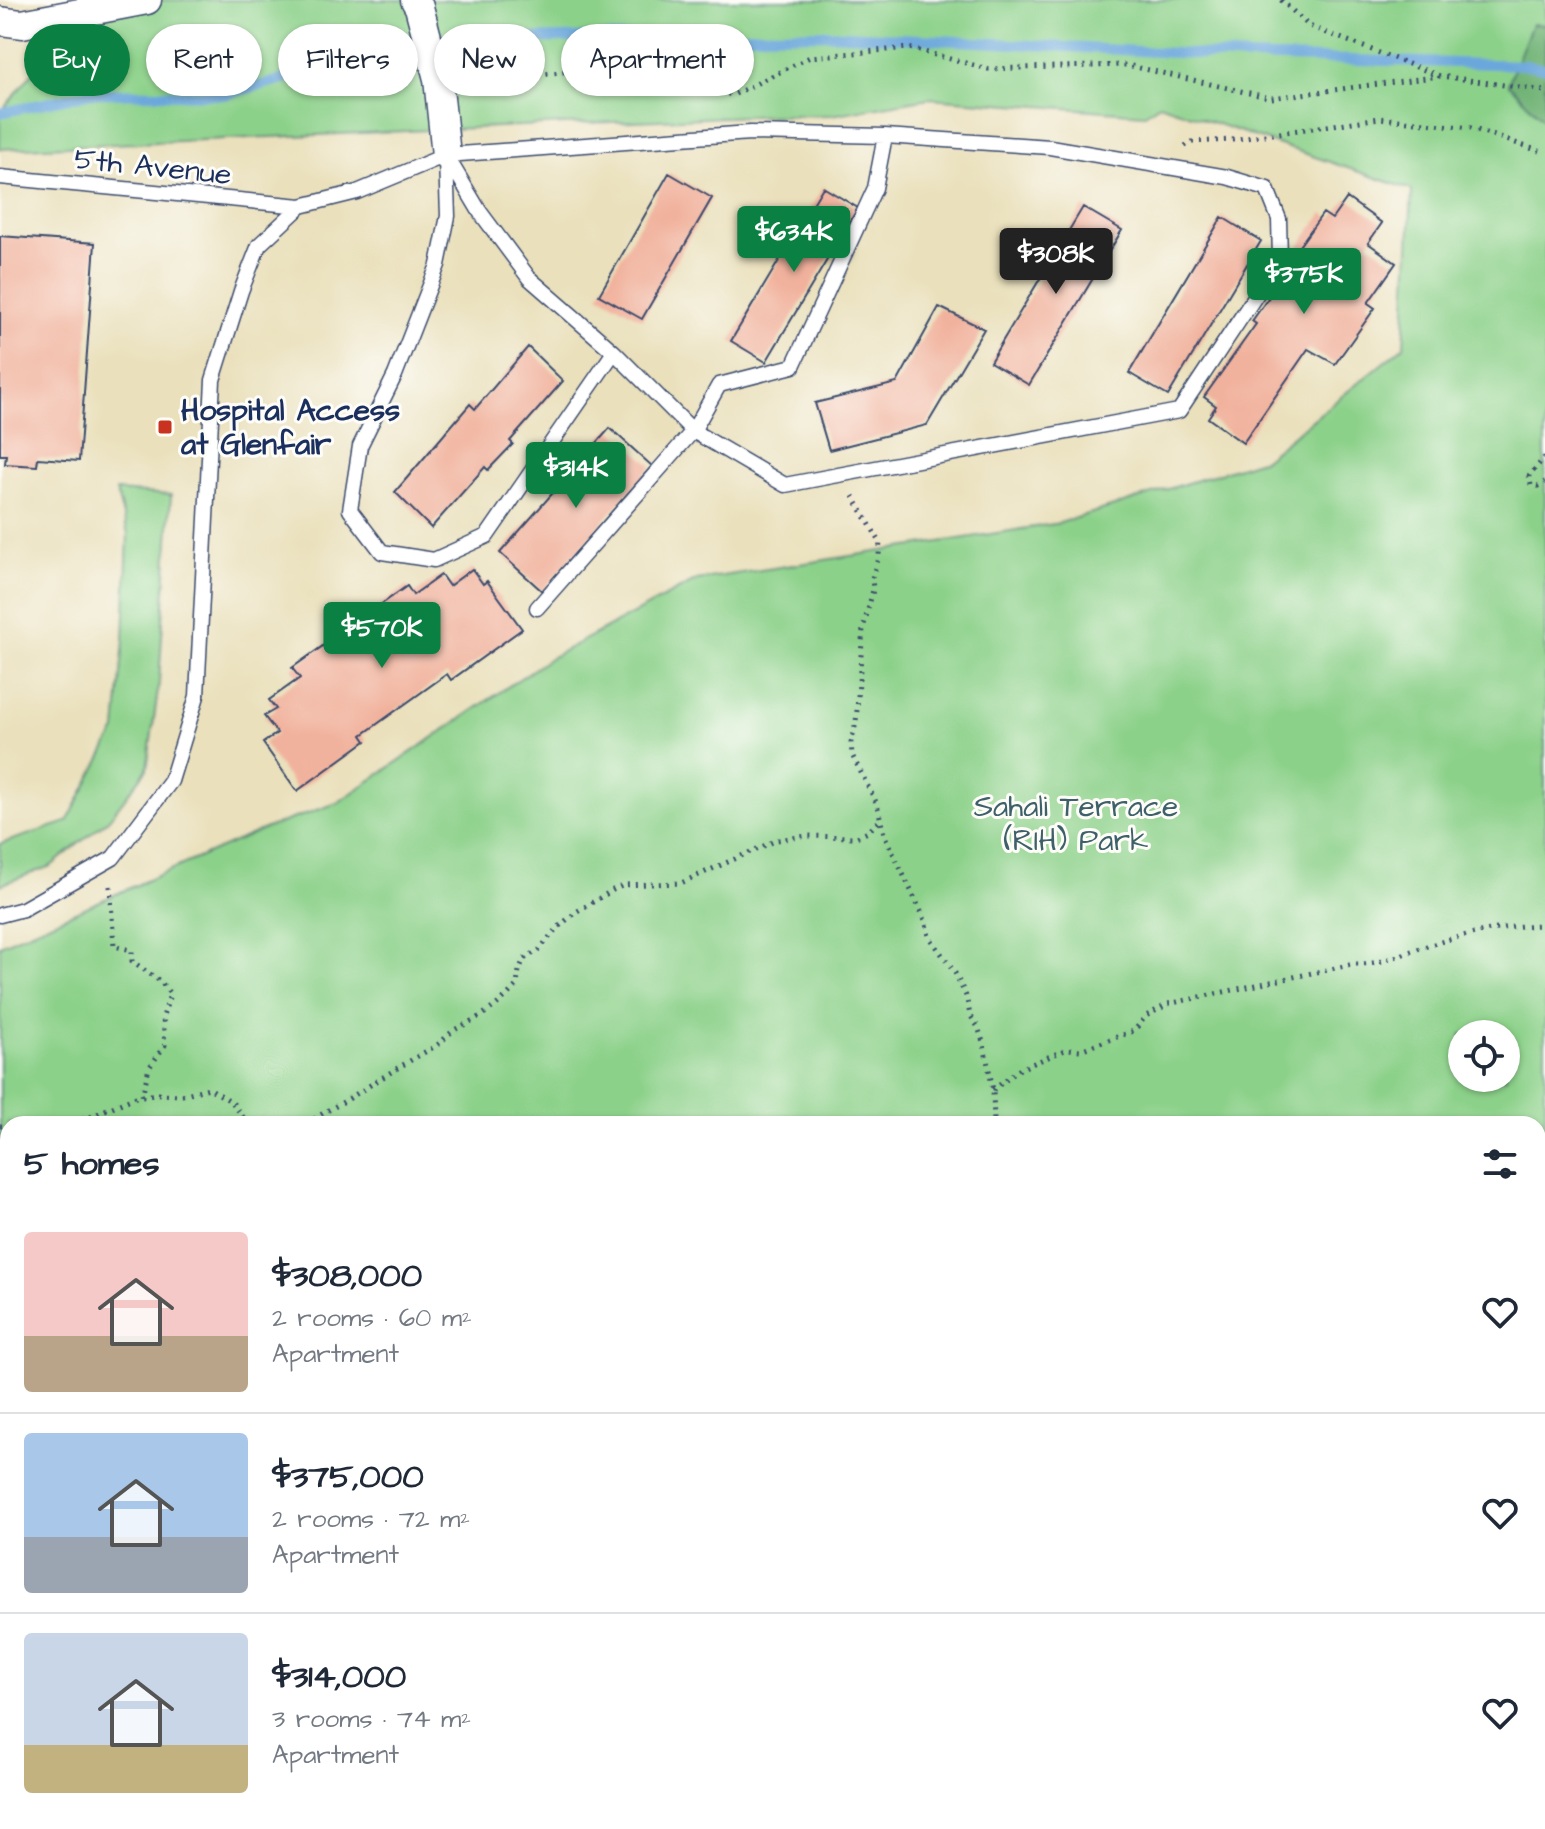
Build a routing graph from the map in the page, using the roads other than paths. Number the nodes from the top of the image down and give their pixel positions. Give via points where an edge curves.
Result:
1 (147, 0) edge
2 (417, 3) edge
3 (0, 21) edge
4 (885, 136) junction
5 (446, 155) junction
6 (0, 177) edge
7 (301, 206) junction
8 (614, 352) junction
9 (693, 431) junction
10 (537, 608) dead end
11 (0, 915) edge

1 - 3 street via 22,24
2 - 5 street via 439,82
4 - 5 lane via 750,133
4 - 9 lane via 875,188 793,366 719,385
4 - 9 lane via 1050,147 1227,177 1267,189 1279,219 1280,259 1179,411 785,485
5 - 7 lane via 357,192
5 - 8 lane via 529,278
5 - 8 lane via 448,216 438,265 395,375 360,446 350,510 382,552 434,560 487,536
6 - 7 lane, 5th Avenue
7 - 11 lane via 259,245 213,380 197,696 171,781 113,858 23,909
8 - 9 lane
9 - 10 lane

